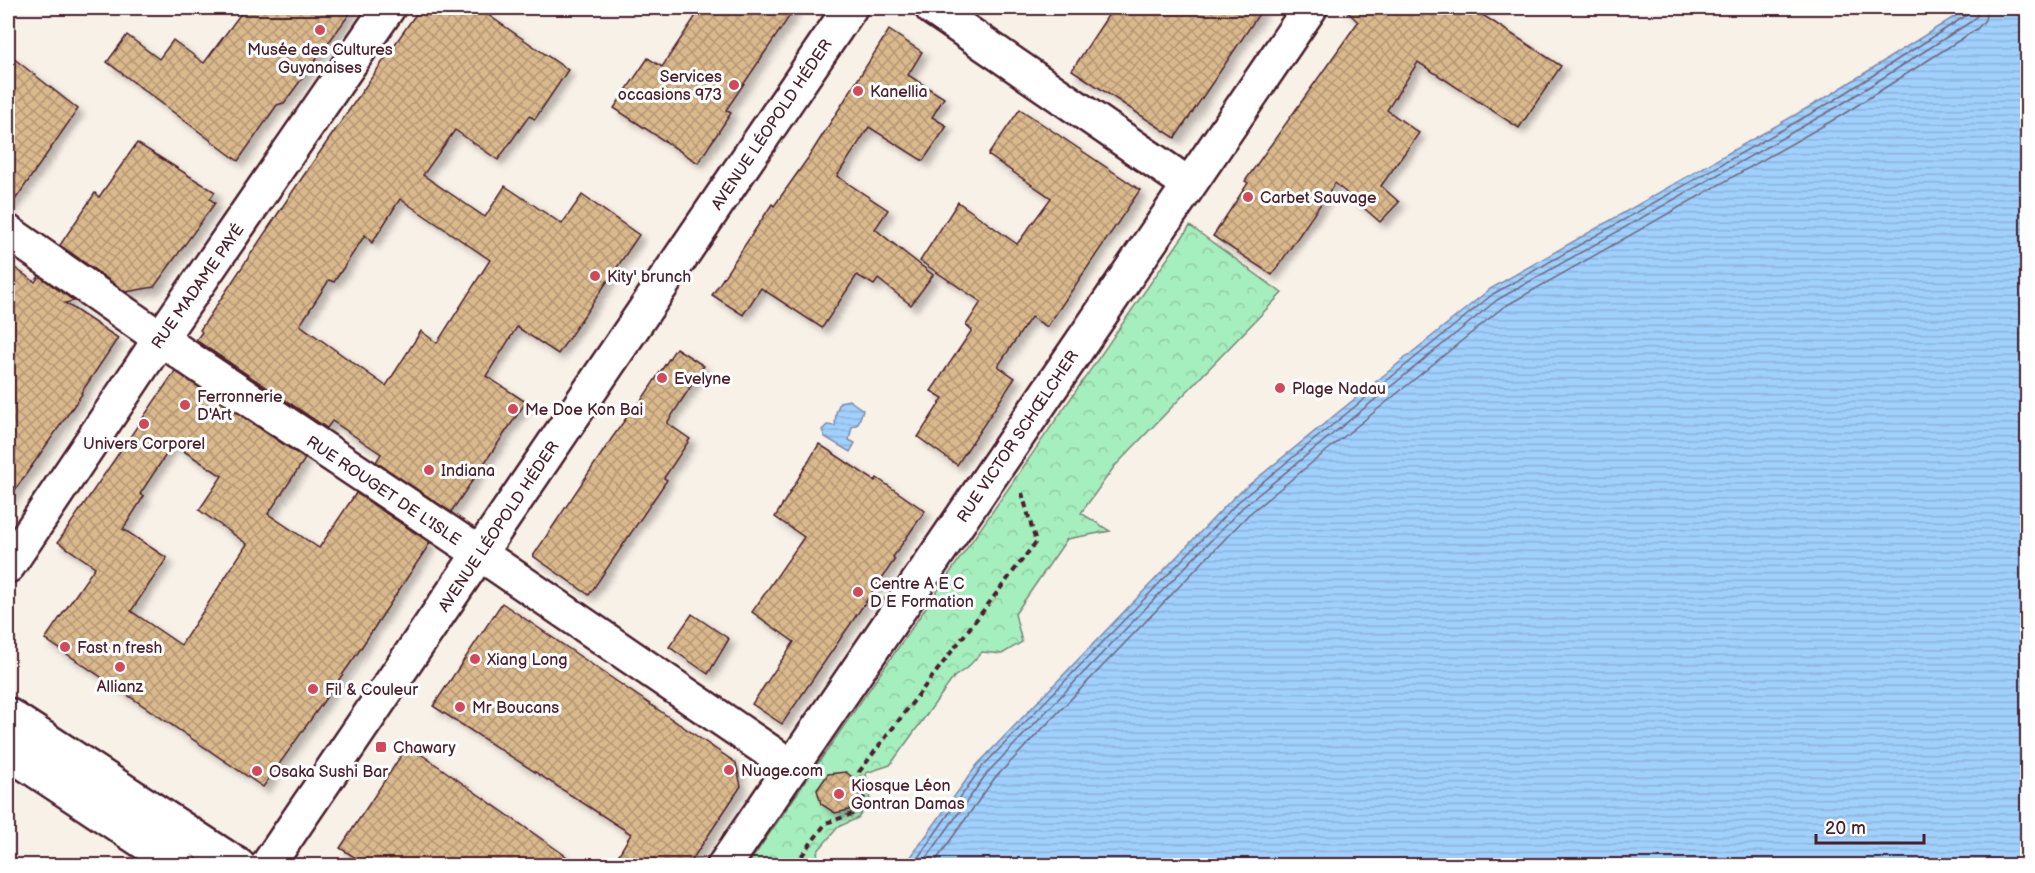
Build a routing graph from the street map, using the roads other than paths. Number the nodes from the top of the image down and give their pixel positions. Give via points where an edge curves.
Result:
1 (388, 8) edge
2 (850, 8) edge
3 (932, 8) edge
4 (1310, 8) edge
5 (1188, 184) junction
6 (8, 232) edge
7 (160, 339) junction
8 (479, 553) junction
9 (8, 566) edge
10 (8, 715) edge
11 (8, 752) edge
12 (792, 767) junction
13 (180, 866) edge
14 (239, 866) edge
15 (267, 866) edge
16 (724, 866) edge

1 - 7 street, RUE MADAME PAYÉ
2 - 8 street, AVENUE LÉOPOLD HÉDER
3 - 5 street
4 - 5 street, RUE VICTOR SCHŒLCHER
5 - 12 street, RUE VICTOR SCHŒLCHER
6 - 7 street, RUE ROUGET DE L'ISLE
7 - 8 street, RUE ROUGET DE L'ISLE
7 - 9 street, RUE MADAME PAYÉ
8 - 12 street, RUE ROUGET DE L'ISLE
8 - 15 street, AVENUE LÉOPOLD HÉDER
10 - 14 street
11 - 13 street
12 - 16 street, RUE VICTOR SCHŒLCHER

